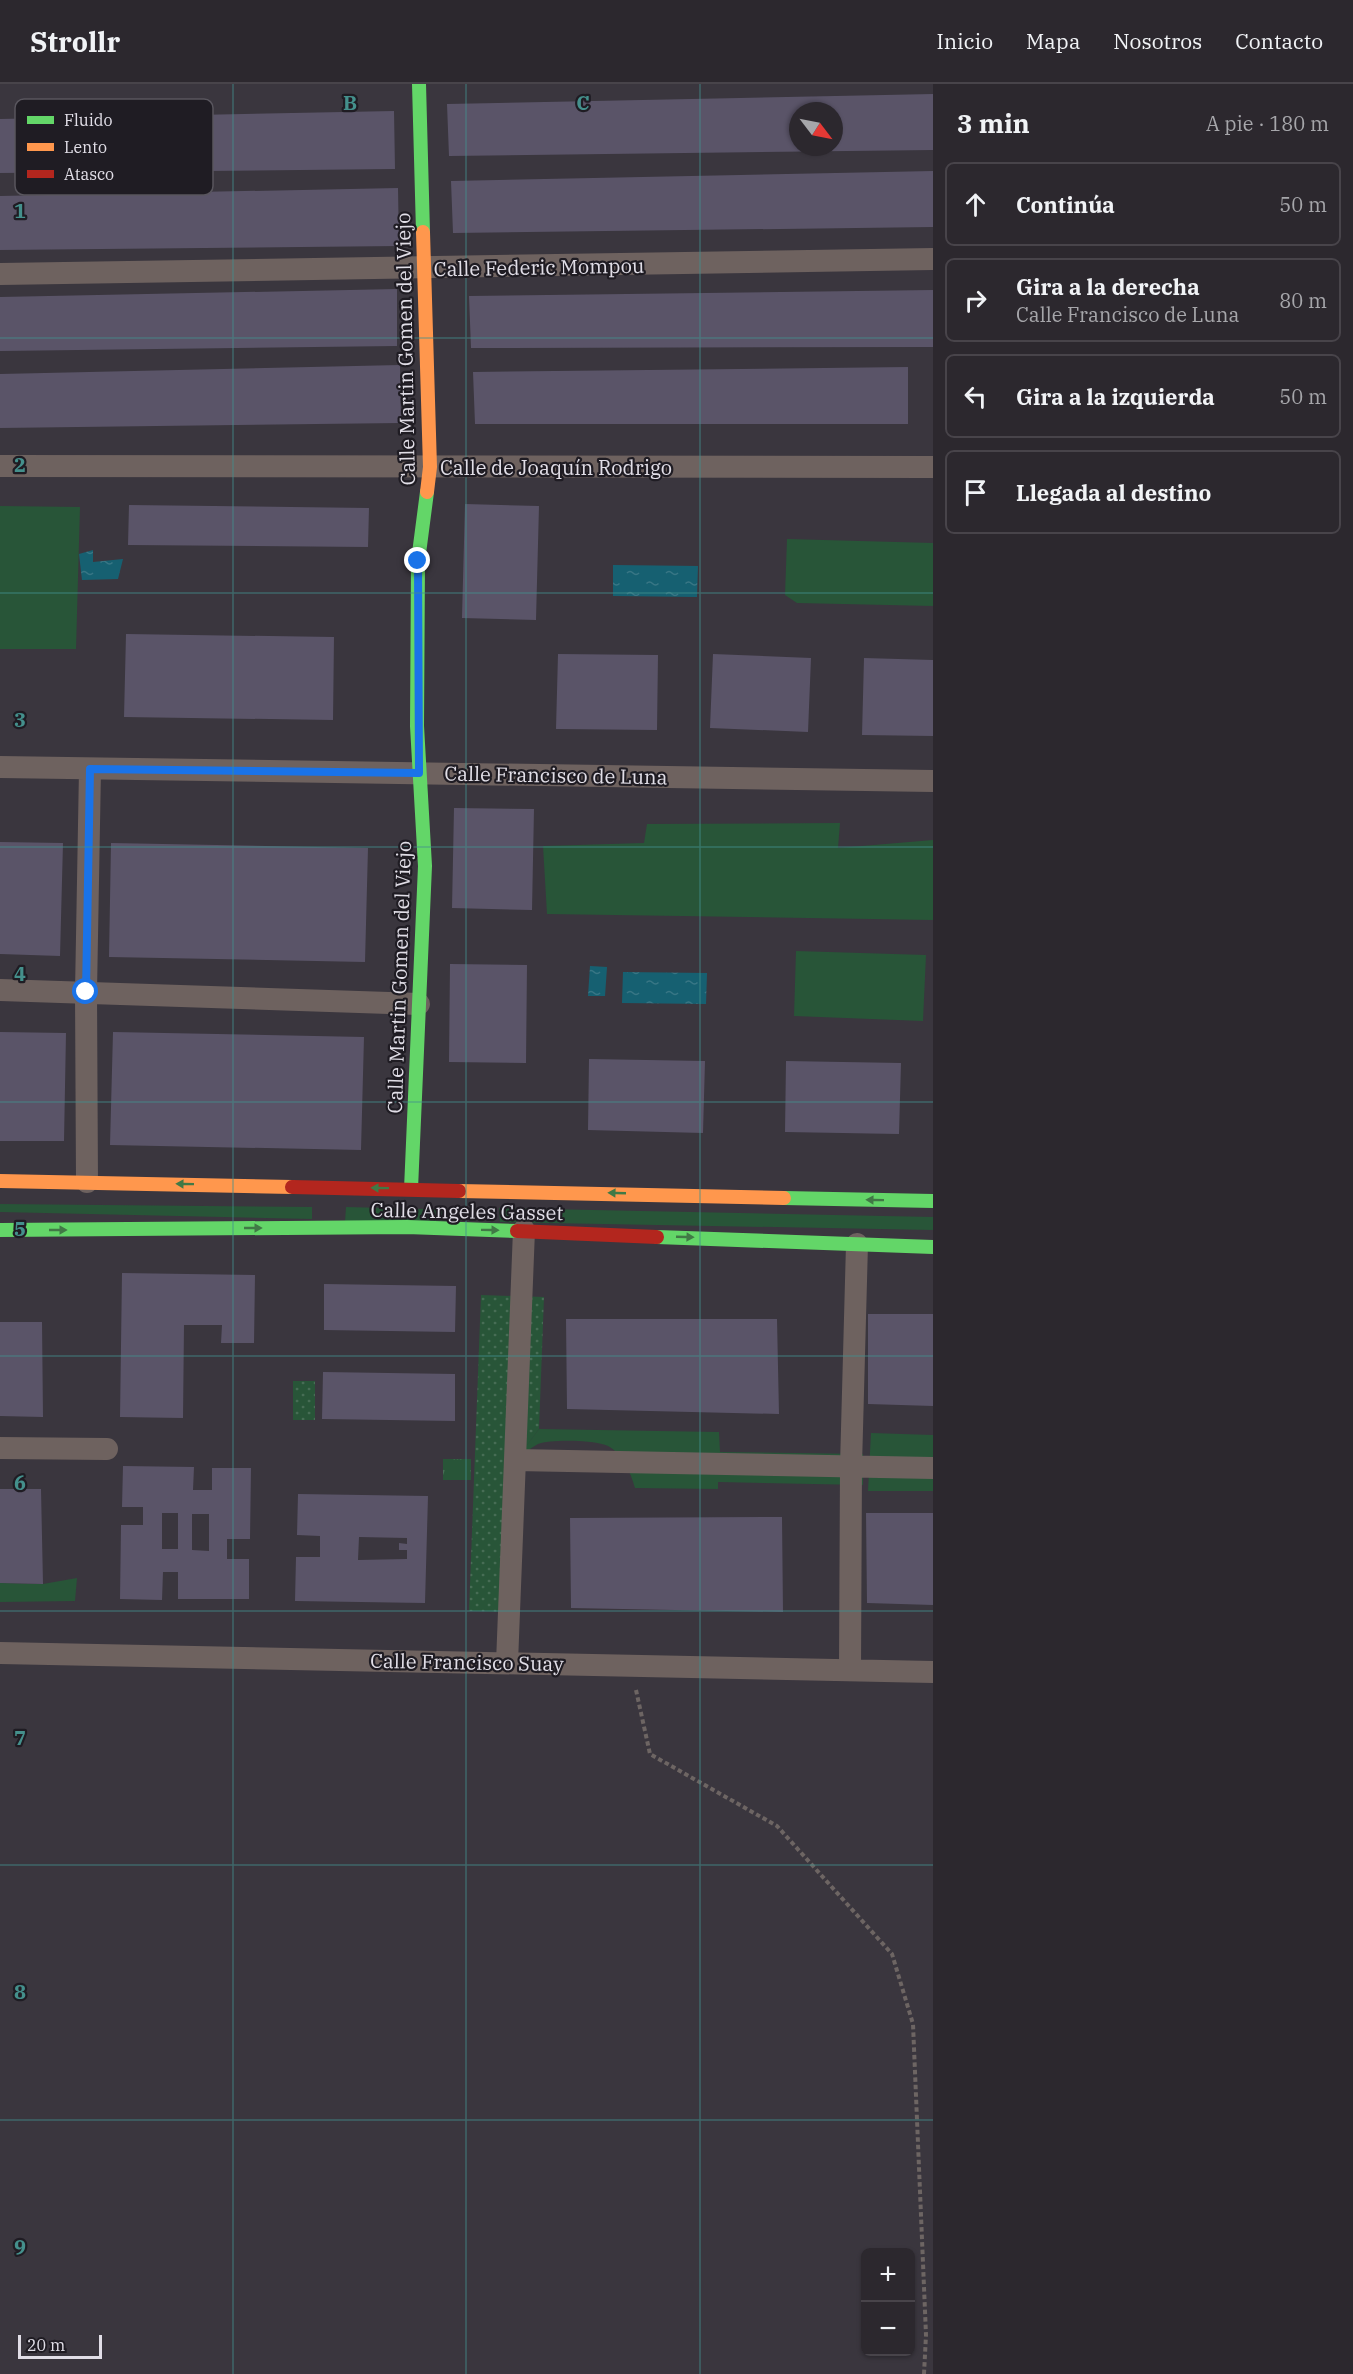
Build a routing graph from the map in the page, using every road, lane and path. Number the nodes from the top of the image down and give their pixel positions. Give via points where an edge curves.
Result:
1 (419, 84) edge
2 (933, 259) edge
3 (426, 269) junction
4 (0, 274) edge
5 (0, 466) edge
6 (430, 467) junction
7 (933, 467) edge
8 (0, 767) edge
9 (90, 769) junction
10 (419, 773) junction
11 (933, 781) edge
12 (0, 990) edge
13 (86, 992) junction
14 (419, 1004) junction
15 (0, 1181) edge
16 (87, 1182) junction
17 (411, 1188) junction
18 (933, 1201) edge
19 (0, 1230) edge
20 (524, 1230) junction
21 (857, 1244) junction
22 (933, 1247) edge
23 (0, 1448) edge
24 (107, 1449) dead end
25 (516, 1460) junction
26 (851, 1466) junction
27 (933, 1468) edge
28 (0, 1653) edge
29 (507, 1663) junction
30 (630, 1665) junction
31 (850, 1670) junction
32 (933, 1672) edge
33 (924, 2374) edge

1 - 3 street, Calle Martin Gomen del Viejo
2 - 3 street, Calle Federic Mompou
3 - 4 street, Calle Federic Mompou
3 - 6 street, Calle Martin Gomen del Viejo
5 - 6 street, Calle de Joaquín Rodrigo
6 - 7 street, Calle de Joaquín Rodrigo
6 - 10 street, Calle Martin Gomen del Viejo via 418,561
8 - 9 street, Calle Francisco de Luna
9 - 10 street, Calle Francisco de Luna
9 - 13 street
10 - 11 street, Calle Francisco de Luna
10 - 14 street, Calle Martin Gomen del Viejo via 425,866
12 - 13 street
13 - 14 street
13 - 16 street
14 - 17 street, Calle Martin Gomen del Viejo
15 - 16 street, Calle Angeles Gasset
17 -> 16 street, Calle Angeles Gasset
18 -> 17 street, Calle Angeles Gasset
19 -> 20 street, Calle Angeles Gasset
20 -> 21 street, Calle Angeles Gasset
20 - 25 street
21 - 22 street, Calle Angeles Gasset
21 - 26 street
23 - 24 street
25 - 26 street
25 - 29 street
26 - 27 street
26 - 31 street
28 - 29 street, Calle Francisco Suay
29 - 30 street, Calle Francisco Suay
30 - 31 street, Calle Francisco Suay
30 - 33 path via 650,1754 777,1826 892,1954 913,2024 926,2335
31 - 32 street, Calle Francisco Suay

